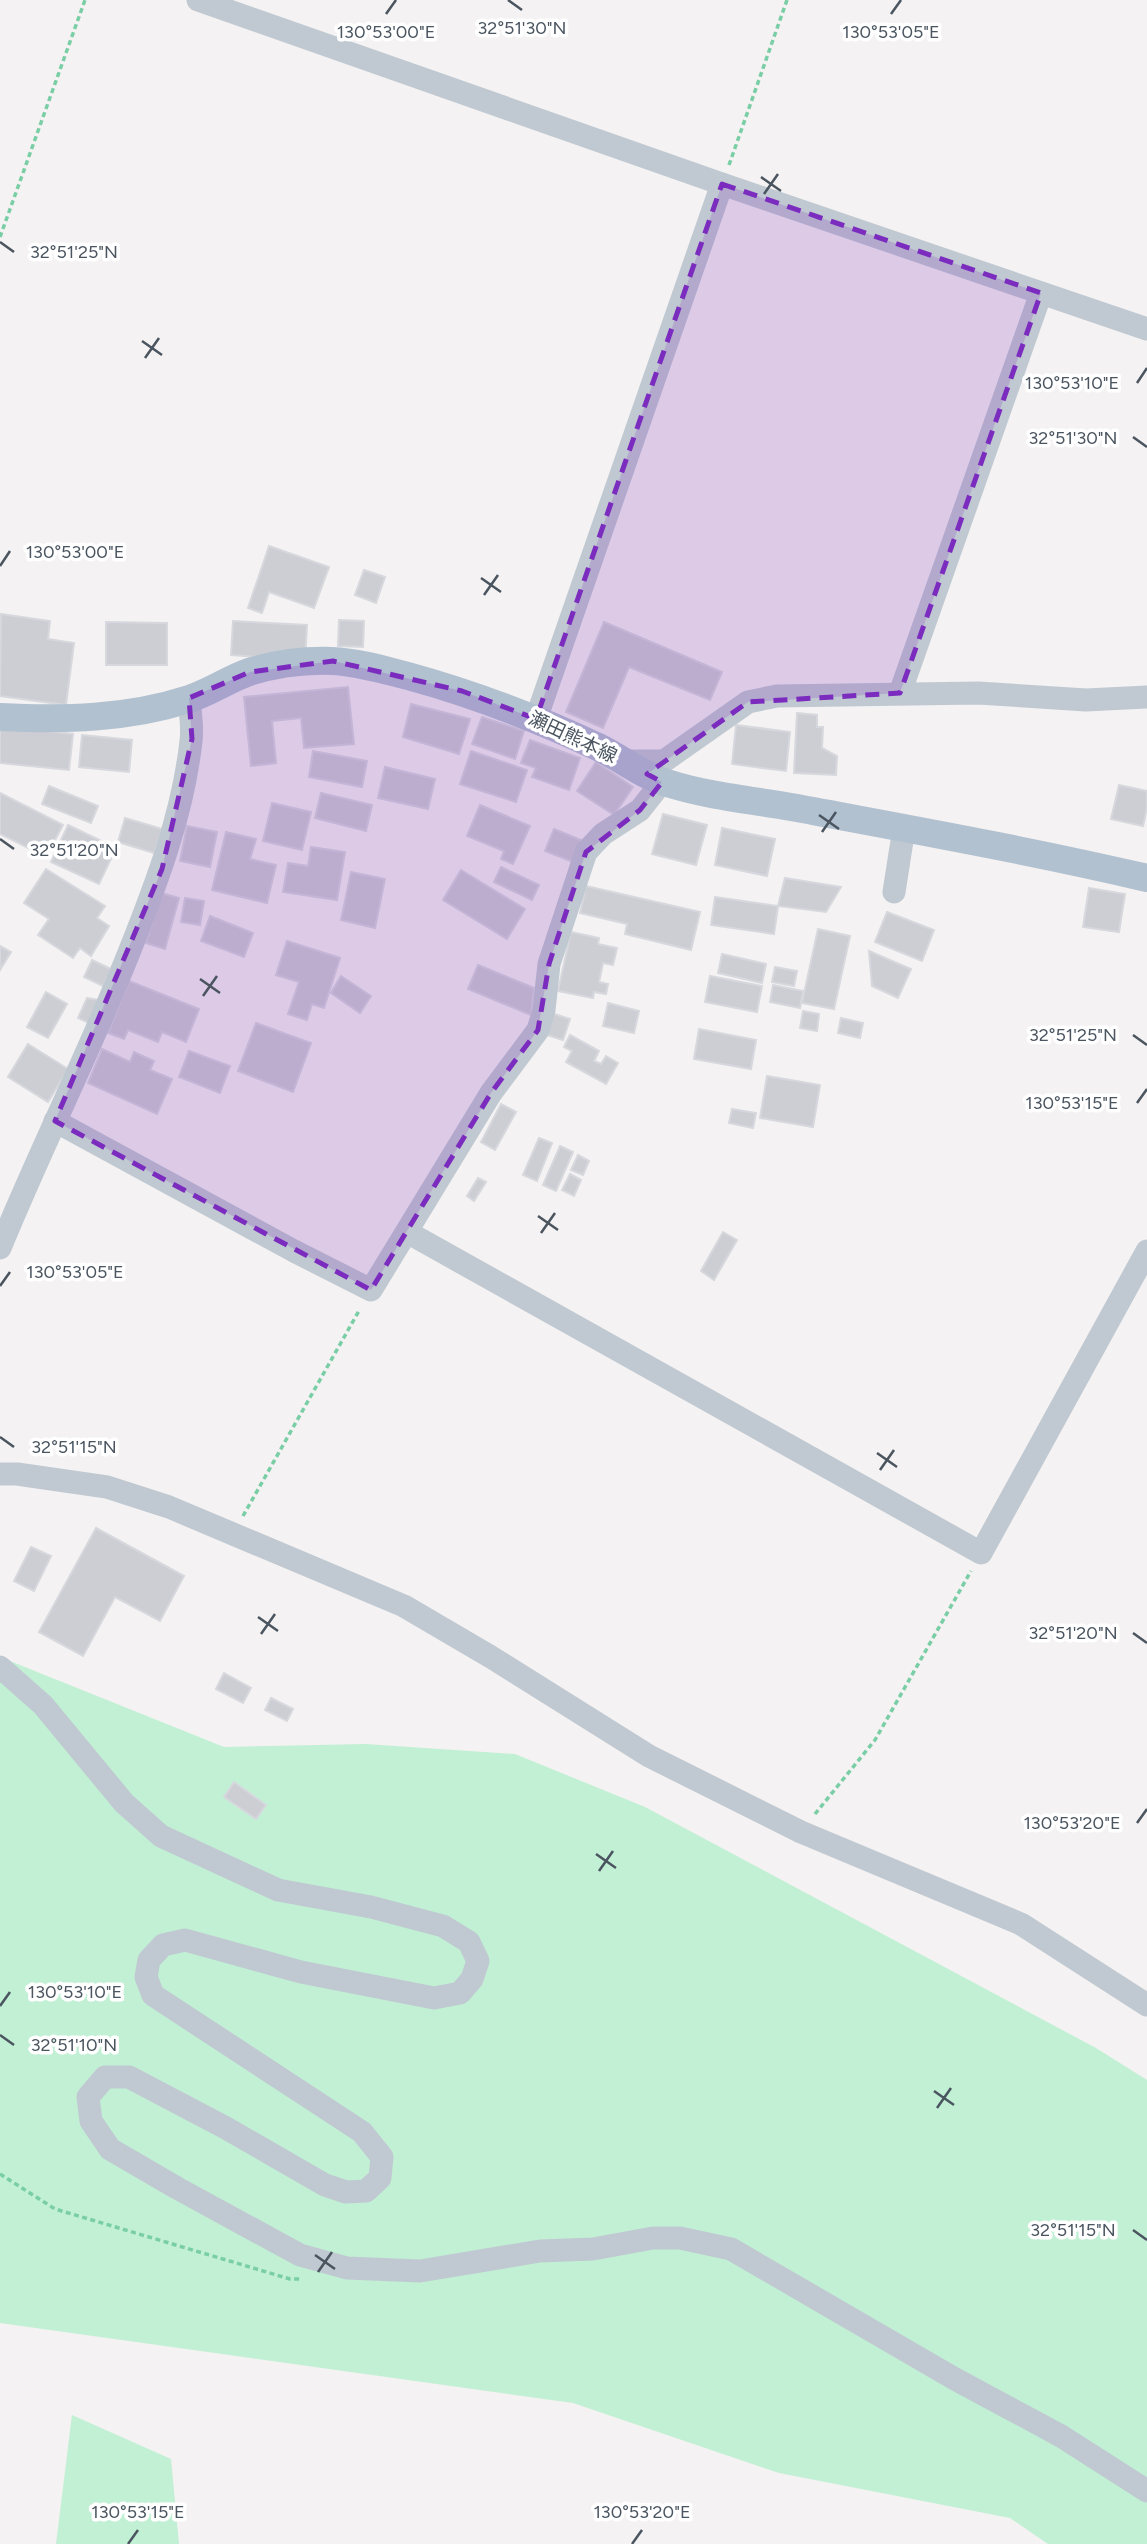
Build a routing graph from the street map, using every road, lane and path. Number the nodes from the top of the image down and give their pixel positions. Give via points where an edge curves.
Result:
1 (85, 0) edge
2 (198, 0) edge
3 (787, 0) edge
4 (722, 184) junction
5 (0, 237) edge
6 (1041, 293) junction
7 (1147, 329) edge
8 (900, 693) junction
9 (189, 698) junction
10 (1147, 698) edge
11 (0, 717) edge
12 (536, 719) junction
13 (625, 761) junction
14 (662, 782) junction
15 (904, 828) junction
16 (1147, 878) edge
17 (894, 892) dead end
18 (55, 1121) junction
19 (407, 1232) junction
20 (0, 1248) edge
21 (1147, 1251) edge
22 (371, 1290) junction
23 (0, 1474) edge
24 (234, 1533) junction
25 (981, 1553) junction
26 (0, 1667) edge
27 (801, 1832) junction
28 (1147, 2005) edge
29 (0, 2174) edge
30 (303, 2279) dead end
31 (1147, 2491) edge

1 - 5 path
2 - 4 street
3 - 4 path
4 - 6 street
4 - 12 street
6 - 7 street
6 - 8 street
8 - 10 street
8 - 13 street via 777,696 748,702 664,761
9 - 11 main road, 瀬田熊本線 via 112,716 59,720
9 - 12 main road, 瀬田熊本線 via 250,672 333,661 462,691
9 - 18 street via 192,739 176,824 162,869
12 - 13 main road, 瀬田熊本線
13 - 14 main road, 瀬田熊本線
14 - 15 main road, 瀬田熊本線 via 700,793
14 - 19 street via 640,810 603,834 586,852 549,964 538,1030 500,1079
15 - 16 main road, 瀬田熊本線
15 - 17 street
18 - 20 street
18 - 22 street
19 - 22 street
19 - 25 street
21 - 25 street
22 - 24 path
23 - 24 street via 107,1487
24 - 27 street via 404,1606 649,1756
25 - 27 path via 875,1740
26 - 31 street via 43,1705 124,1802 161,1836 278,1890 443,1926 469,1941 478,1961 472,1979 460,1993 433,1998 301,1972 186,1940 163,1945 149,1960 146,1977 153,1995 362,2132 382,2157 380,2178 366,2191 346,2192 325,2185 129,2077 105,2077 89,2097 91,2121 110,2149 300,2255 346,2268 420,2271 653,2238 680,2238 731,2249 1061,2436
27 - 28 street via 1021,1923
29 - 30 path via 55,2209 290,2279

